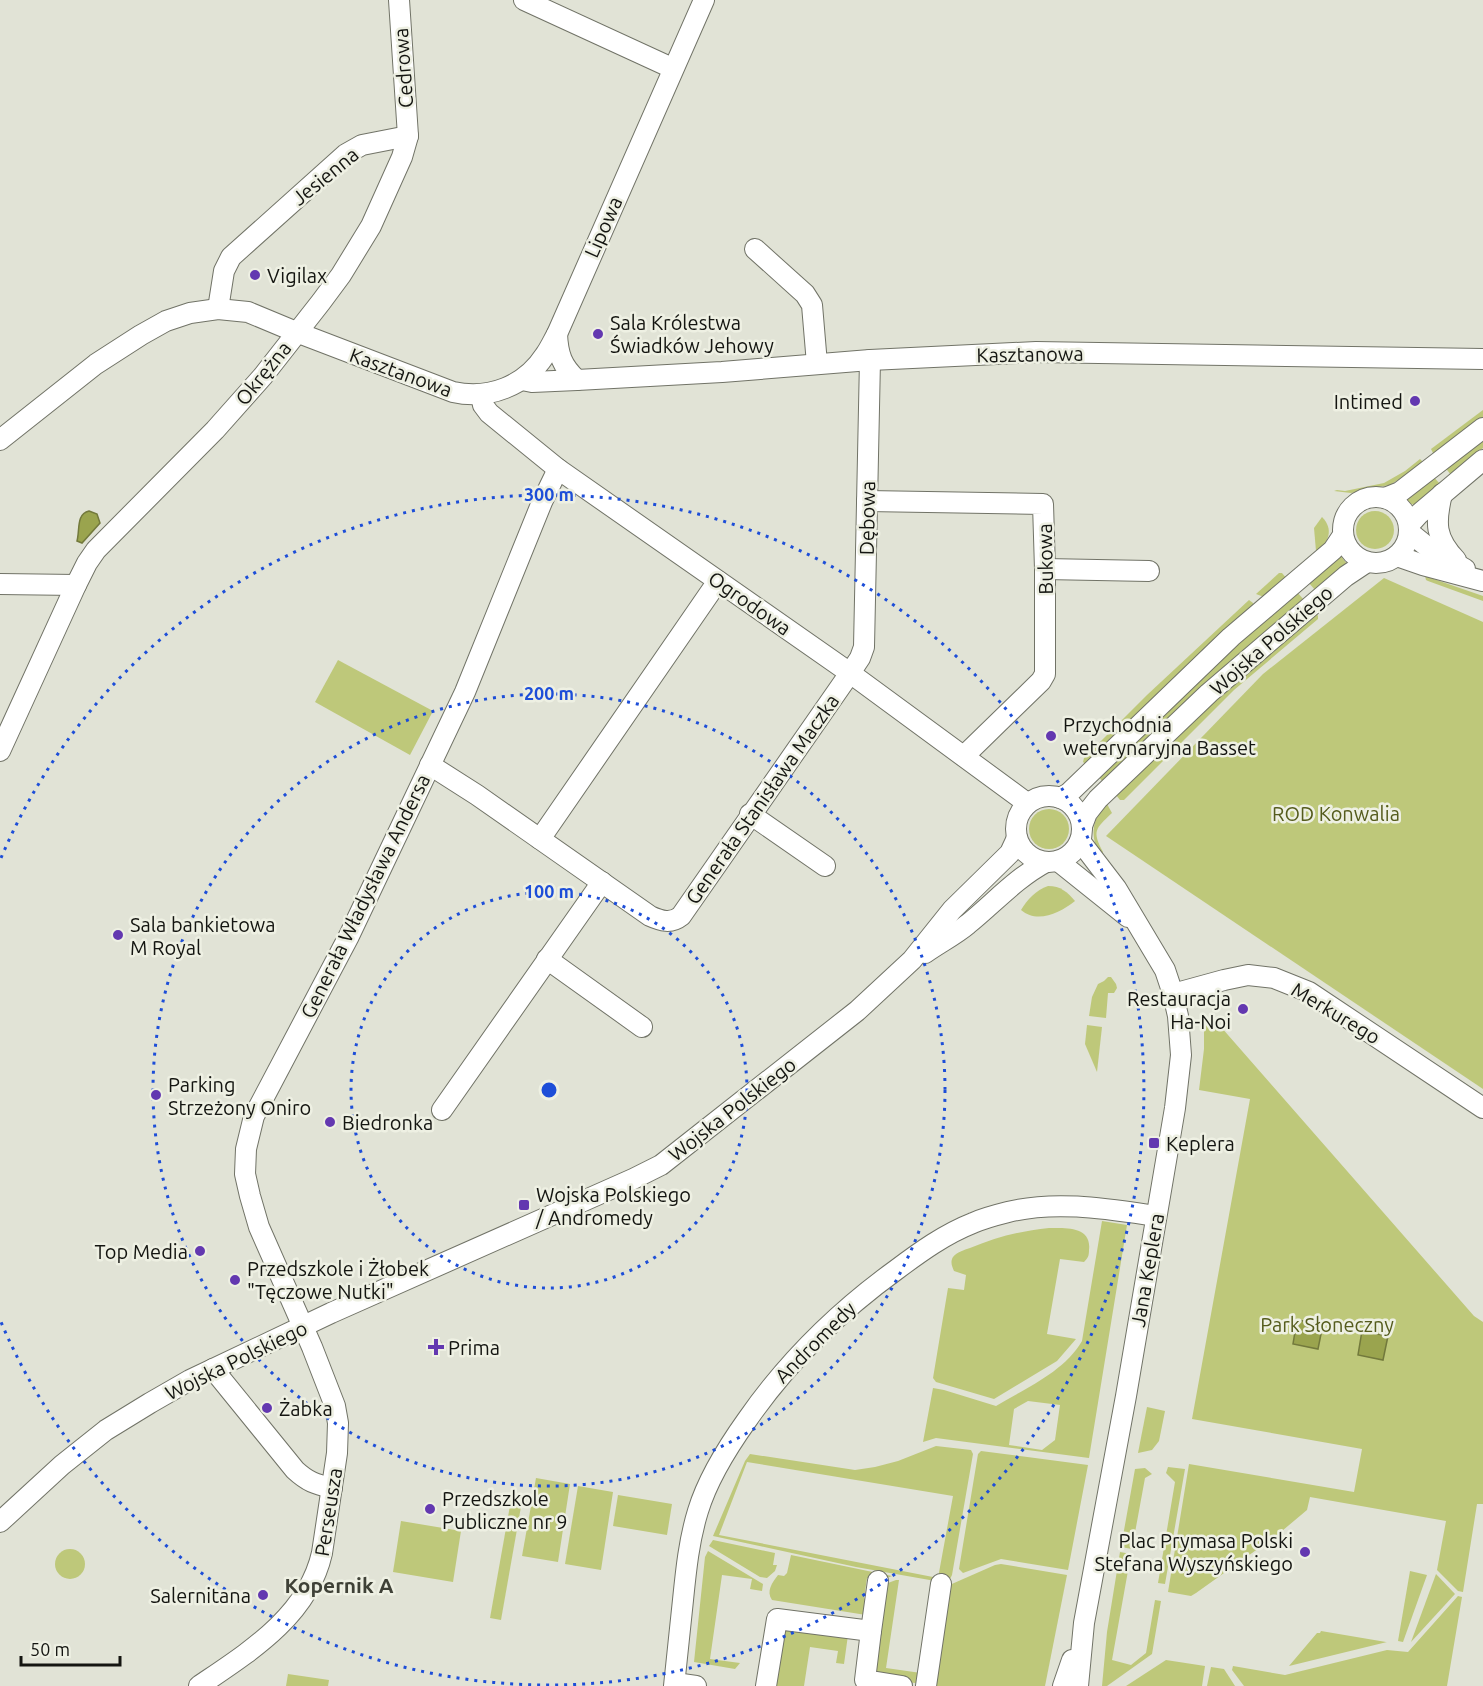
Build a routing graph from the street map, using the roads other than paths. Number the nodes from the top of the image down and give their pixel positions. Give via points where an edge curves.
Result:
1 (399, 0) edge
2 (524, 0) edge
3 (704, 0) edge
4 (672, 68) junction
5 (408, 136) junction
6 (755, 249) dead end
7 (218, 309) junction
8 (296, 332) junction
9 (556, 334) junction
10 (1483, 359) edge
11 (870, 360) junction
12 (817, 364) junction
13 (522, 380) junction
14 (577, 380) junction
15 (481, 395) junction
16 (1483, 428) edge
17 (0, 440) edge
18 (1483, 460) edge
19 (558, 469) junction
20 (1442, 494) junction
21 (1385, 498) junction
22 (867, 501) junction
23 (1409, 529) junction
24 (1343, 535) junction
25 (1397, 556) junction
26 (1367, 562) junction
27 (1045, 569) junction
28 (1149, 571) dead end
29 (1478, 577) edge
30 (718, 580) junction
31 (0, 585) edge
32 (76, 585) junction
33 (850, 673) junction
34 (0, 751) edge
35 (964, 756) junction
36 (430, 765) junction
37 (1060, 798) junction
38 (1027, 803) junction
39 (750, 814) junction
40 (1081, 833) junction
41 (1017, 838) junction
42 (540, 839) junction
43 (1052, 861) junction
44 (825, 867) dead end
45 (602, 882) junction
46 (1137, 925) junction
47 (547, 959) junction
48 (912, 960) junction
49 (1173, 994) junction
50 (642, 1027) dead end
51 (1483, 1108) edge
52 (442, 1110) dead end
53 (1156, 1216) junction
54 (303, 1326) junction
55 (213, 1369) junction
56 (332, 1488) junction
57 (0, 1522) edge
58 (878, 1581) dead end
59 (941, 1584) dead end
60 (872, 1631) junction
61 (1077, 1654) junction
62 (675, 1684) edge
63 (199, 1686) edge
64 (696, 1686) edge
65 (765, 1686) edge
66 (902, 1686) edge
67 (926, 1686) edge
68 (1065, 1686) edge
69 (1080, 1686) edge

1 - 5 street, Cedrowa
2 - 4 street
3 - 4 street, Lipowa
4 - 9 street, Lipowa
5 - 7 street, Jesienna via 362,145 346,154 231,257 226,263
5 - 8 street via 371,226 341,275
6 - 12 street via 812,305
7 - 8 street, Okrężna via 248,312
7 - 17 street, Okrężna via 182,315 141,335 96,364
8 - 15 street, Kasztanowa via 453,392
8 - 32 street, Okrężna via 215,430 96,550
9 - 13 street, Lipowa via 545,355
9 - 14 street via 563,364
10 - 11 street, Kasztanowa via 1036,352
11 - 12 street, Kasztanowa
11 - 22 street, Dębowa
12 - 14 street, Kasztanowa
13 - 14 street, Kasztanowa
13 - 15 street, Kasztanowa
15 - 19 street, Ogrodowa via 489,413
16 - 21 street via 1401,492
18 - 20 street
19 - 30 street, Ogrodowa
19 - 36 street, Generała Władysława Andersa via 465,692
20 - 23 street via 1419,514
20 - 29 street via 1437,522 1440,539
21 - 23 street via 1401,508
21 - 24 street via 1372,497 1354,505 1343,524
22 - 27 street, Bukowa via 1043,504
22 - 33 street, Dębowa via 864,647
23 - 25 street via 1408,541
23 - 29 street via 1430,549
24 - 26 street via 1351,552
24 - 37 street, Wojska Polskiego via 1333,550 1231,638
25 - 26 street via 1383,563
25 - 29 street
26 - 40 street, Wojska Polskiego via 1209,693 1098,800 1087,813
27 - 28 street
27 - 35 street, Bukowa via 1045,674
30 - 33 street, Ogrodowa
30 - 42 street
31 - 32 street
32 - 34 street, Okrężna
33 - 35 street, Ogrodowa
33 - 39 street, Generała Stanisława Maczka
35 - 38 street, Ogrodowa
36 - 42 street, Generała Stanisława Maczka
36 - 54 street, Generała Władysława Andersa via 349,936 249,1131 245,1174 250,1196
37 - 38 street via 1044,796
37 - 40 street via 1076,810
38 - 41 street via 1017,821
39 - 44 street
39 - 45 street, Generała Stanisława Maczka via 676,920 650,916
40 - 43 street via 1072,853
40 - 46 street, Jana Keplera
41 - 43 street via 1034,859
41 - 48 street, Wojska Polskiego via 1010,853 952,910
42 - 45 street, Generała Stanisława Maczka
43 - 46 street, Jana Keplera
43 - 48 street, Wojska Polskiego via 1034,868 967,925
45 - 47 street
46 - 49 street, Jana Keplera via 1165,970
47 - 50 street
47 - 52 street
48 - 54 street, Wojska Polskiego via 857,1011 661,1165
49 - 51 street, Merkurego via 1248,975 1274,978 1309,992
49 - 53 street, Jana Keplera via 1180,1035 1180,1075
53 - 61 street, Jana Keplera
53 - 62 street, Andromedy via 1094,1207 1027,1209 974,1222 915,1256 827,1325 762,1398 716,1469 698,1510 688,1551
54 - 55 street, Wojska Polskiego
54 - 56 street, Perseusza via 335,1406 338,1439
55 - 56 street via 300,1474 312,1483
55 - 57 street, Wojska Polskiego via 106,1430
56 - 63 street, Perseusza via 319,1567 302,1598 276,1630
58 - 60 street
59 - 67 street
60 - 65 street via 777,1619
60 - 66 street via 865,1680
61 - 68 street, Jana Keplera
61 - 69 street, Jana Keplera
62 - 64 street

